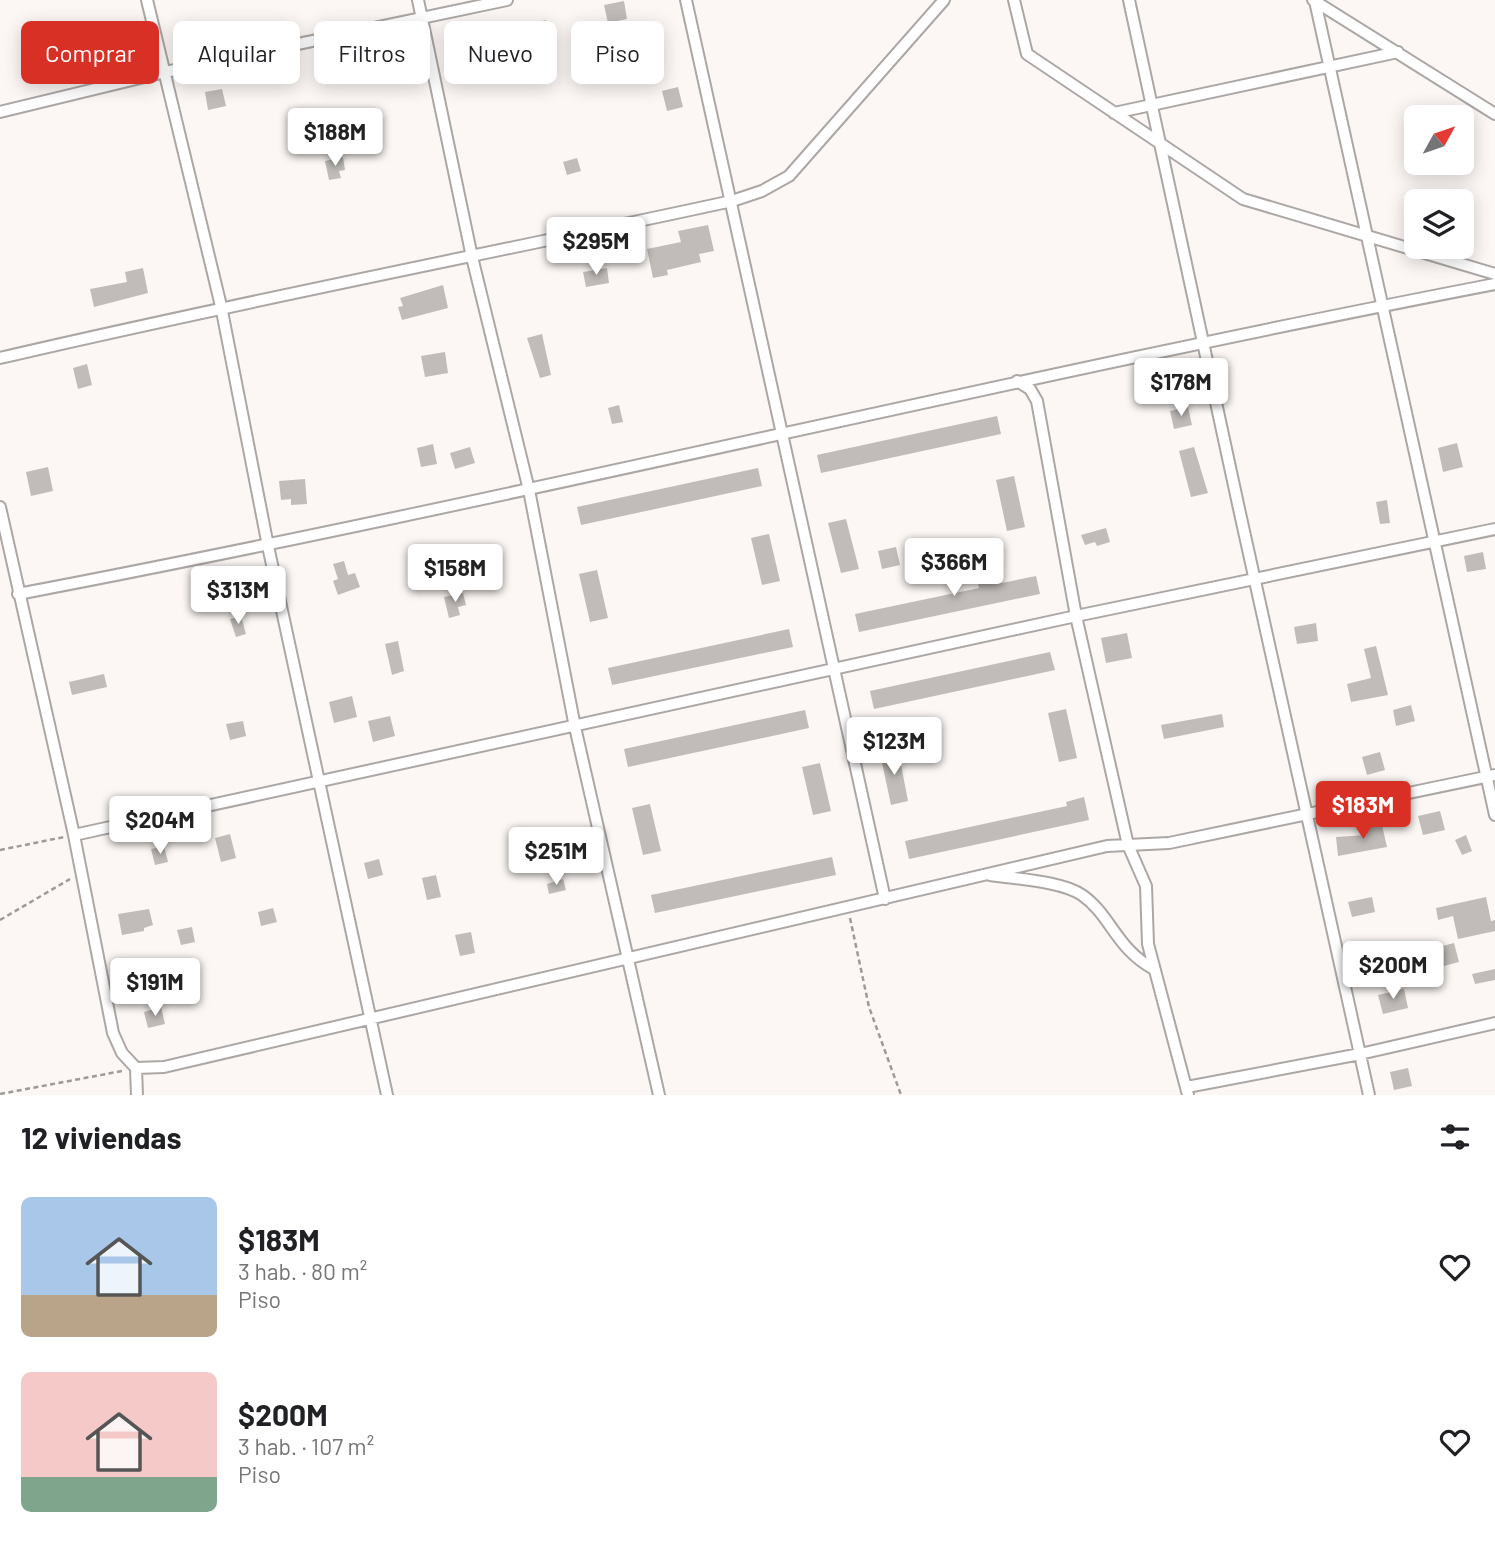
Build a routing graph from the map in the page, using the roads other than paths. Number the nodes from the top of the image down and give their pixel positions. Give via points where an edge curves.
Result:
1 (147, 0) edge
2 (418, 0) edge
3 (507, 0) edge
4 (686, 0) edge
5 (944, 0) edge
6 (1014, 0) edge
7 (1129, 0) edge
8 (1314, 1) edge
9 (422, 18) junction
10 (1398, 52) junction
11 (1330, 66) junction
12 (165, 72) junction
13 (1152, 105) junction
14 (0, 112) edge
15 (1114, 113) junction
16 (1495, 114) edge
17 (1160, 144) junction
18 (732, 201) junction
19 (1369, 238) junction
20 (472, 257) junction
21 (1495, 274) edge
22 (1495, 284) edge
23 (1385, 305) junction
24 (222, 306) junction
25 (1204, 344) junction
26 (0, 358) edge
27 (1017, 382) junction
28 (780, 434) junction
29 (529, 489) junction
30 (0, 507) edge
31 (1495, 529) edge
32 (1434, 542) junction
33 (268, 546) junction
34 (1256, 580) junction
35 (18, 594) junction
36 (1076, 616) junction
37 (834, 671) junction
38 (575, 727) junction
39 (1491, 776) edge
40 (321, 782) junction
41 (1304, 813) junction
42 (1495, 815) edge
43 (74, 835) junction
44 (1128, 845) junction
45 (984, 874) junction
46 (884, 899) junction
47 (629, 957) junction
48 (1154, 969) junction
49 (371, 1020) junction
50 (1495, 1023) edge
51 (1360, 1054) junction
52 (136, 1068) junction
53 (1188, 1091) edge
54 (137, 1095) edge
55 (387, 1095) edge
56 (659, 1095) edge
57 (1369, 1095) edge

1 - 12 street
2 - 9 street
3 - 9 street
4 - 18 street
5 - 18 street via 789,176
6 - 15 street via 1027,54
7 - 13 street
8 - 10 street
8 - 11 street
9 - 12 street
9 - 20 street
10 - 11 street
10 - 16 street
11 - 13 street
11 - 19 street
12 - 14 street
12 - 24 street
13 - 15 street
13 - 17 street
15 - 17 street
17 - 19 street via 1243,199
17 - 25 street
18 - 20 street
18 - 28 street
19 - 21 street
19 - 23 street
20 - 24 street
20 - 29 street
22 - 23 street
23 - 25 street
23 - 32 street
24 - 26 street
24 - 33 street
25 - 27 street
25 - 34 street
27 - 28 street
27 - 36 street via 1030,389 1037,401
28 - 29 street
28 - 37 street
29 - 33 street
29 - 38 street
30 - 35 street
31 - 32 street
32 - 34 street
32 - 39 street
33 - 35 street
33 - 40 street
34 - 36 street
34 - 41 street
35 - 43 street
36 - 37 street
36 - 44 street
37 - 38 street
37 - 46 street
38 - 40 street
38 - 47 street
39 - 41 street
39 - 42 street
40 - 43 street
40 - 49 street
41 - 44 street via 1169,843
41 - 51 street
43 - 52 street via 113,1033
44 - 45 street
44 - 48 street via 1149,901 1148,944
45 - 46 street
45 - 48 street via 1069,888 1084,896 1128,953
46 - 47 street
47 - 49 street
47 - 56 street
48 - 53 street
49 - 52 street via 164,1067
49 - 55 street
50 - 51 street
51 - 53 street
51 - 57 street
52 - 54 street

